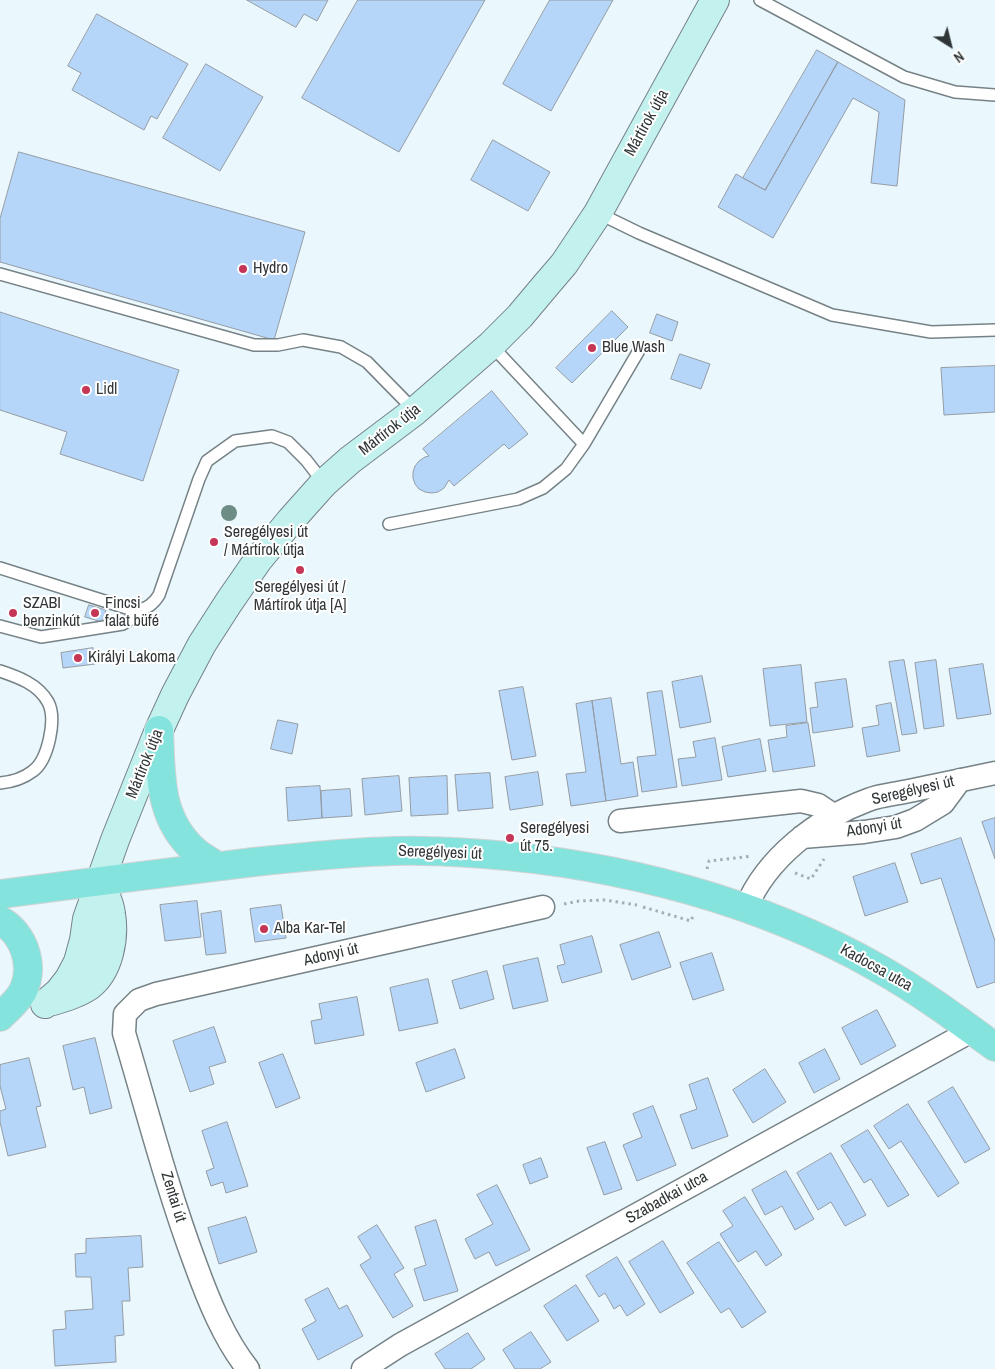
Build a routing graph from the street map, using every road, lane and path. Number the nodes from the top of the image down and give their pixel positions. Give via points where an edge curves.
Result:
1 (714, 0) edge
2 (760, 0) edge
3 (995, 95) edge
4 (598, 213) junction
5 (0, 274) edge
6 (995, 330) edge
7 (491, 345) junction
8 (641, 347) dead end
9 (415, 412) junction
10 (584, 444) junction
11 (324, 483) junction
12 (389, 524) dead end
13 (0, 568) edge
14 (146, 608) junction
15 (0, 626) edge
16 (0, 671) edge
17 (159, 730) junction
18 (995, 773) edge
19 (960, 780) junction
20 (0, 783) edge
21 (833, 815) junction
22 (620, 821) dead end
23 (801, 838) junction
24 (217, 866) junction
25 (100, 881) junction
26 (0, 894) edge
27 (544, 908) dead end
28 (746, 908) junction
29 (0, 920) edge
30 (125, 1014) joint
31 (0, 1018) edge
32 (986, 1035) edge
33 (248, 1369) edge
34 (363, 1369) edge

1 - 4 street, Mártírok útja
2 - 3 lane via 904,77 955,92
4 - 6 lane via 832,315 932,332
4 - 7 street, Mártírok útja via 564,264
5 - 9 lane via 254,345 303,340 341,347 367,362
7 - 9 street, Mártírok útja
7 - 10 lane
8 - 10 lane
9 - 11 street, Mártírok útja
10 - 12 lane via 566,470 543,488 518,499
11 - 14 lane via 288,442 272,436 235,442 208,460 159,595
11 - 17 street, Mártírok útja via 258,560 229,602 202,644
13 - 14 lane via 136,611
14 - 15 lane via 123,624 40,637
16 - 20 lane via 28,681 41,692 49,703 52,716 44,757 34,771
17 - 24 main road via 166,809 185,841
17 - 25 street, Mártírok útja
18 - 19 street, Seregélyesi út
19 - 21 street, Seregélyesi út via 870,799
19 - 23 street, Adonyi út via 943,803 896,827
21 - 22 street via 818,805 801,801
21 - 23 street, Seregélyesi út
23 - 28 street, Seregélyesi út via 778,859
24 - 25 main road, Seregélyesi út
24 - 28 main road, Seregélyesi út via 396,851 511,856 636,876
25 - 26 main road, Seregélyesi út
25 - 31 street via 87,919 78,962 69,979 45,1004
27 - 30 street, Adonyi út via 156,994 139,1000
28 - 32 main road, Kadocsa utca via 838,947 876,967
29 - 31 main road via 20,938 28,967 22,992
30 - 33 street, Zentai út via 124,1033 180,1222 226,1335
32 - 34 street, Szabadkai utca via 400,1345

